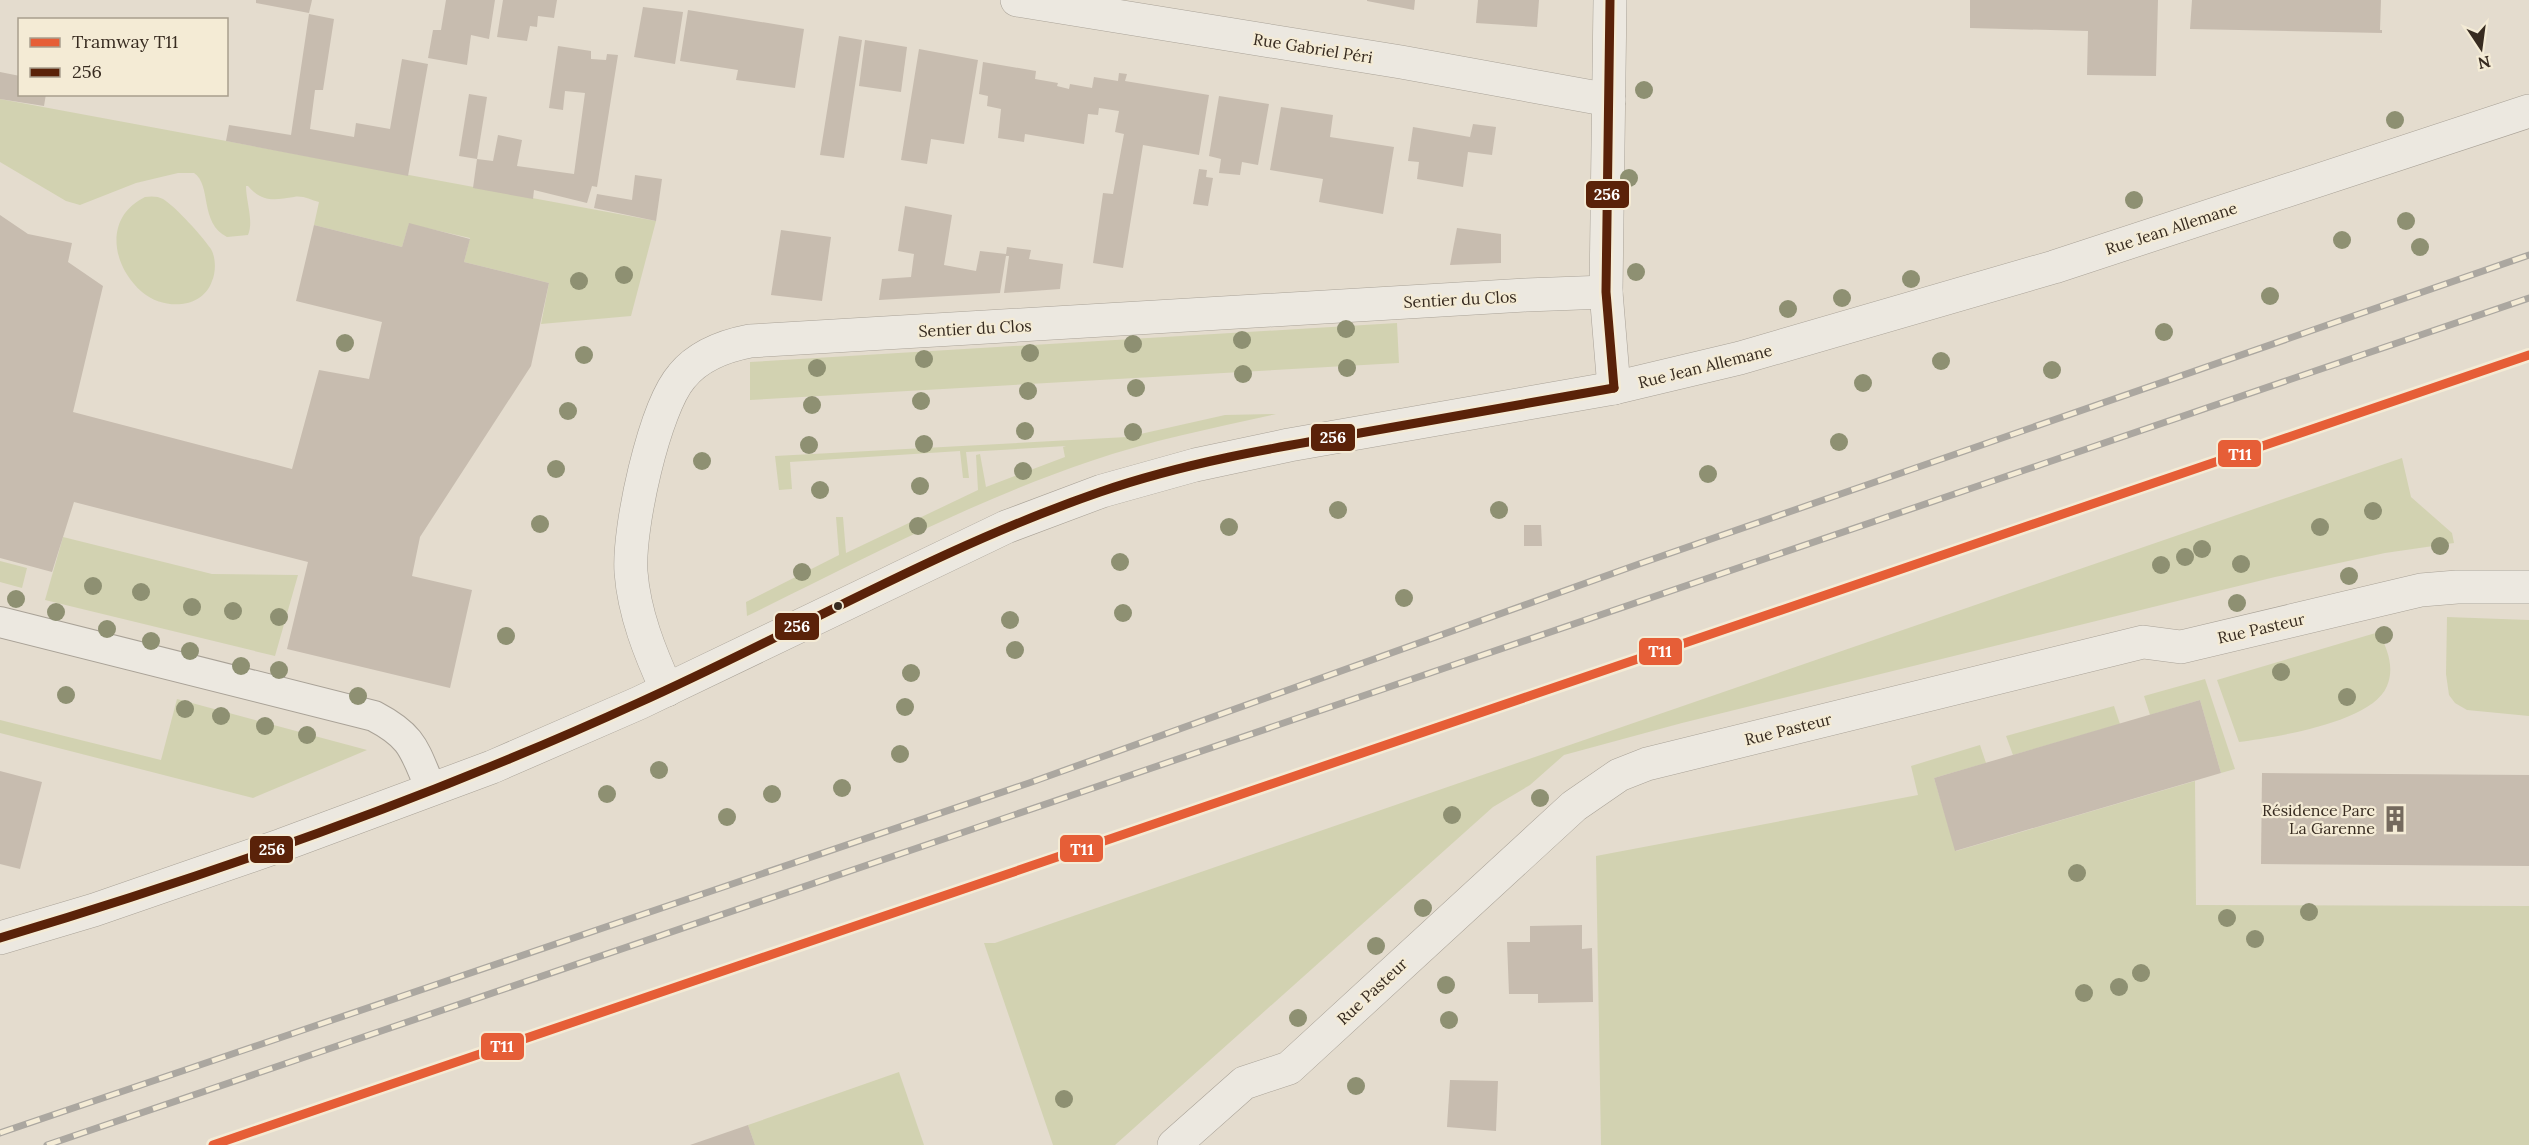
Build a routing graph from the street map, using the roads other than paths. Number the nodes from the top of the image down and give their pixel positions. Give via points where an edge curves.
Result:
1 (1017, 0) edge
2 (1611, 0) edge
3 (1609, 100) junction
4 (2529, 111) edge
5 (1606, 292) junction
6 (1614, 388) junction
7 (2529, 587) edge
8 (0, 622) edge
9 (667, 690) junction
10 (431, 789) junction
11 (0, 938) edge
12 (1174, 1145) edge

1 - 3 street, Rue Gabriel Péri
2 - 3 street
3 - 5 street
4 - 6 street, Rue Jean Allemane via 2054,267 1740,358
5 - 6 street
5 - 9 street, Sentier du Clos via 750,341 718,349 688,369 670,396 647,466 632,540 631,573 642,627
6 - 9 street, Rue Jean Allemane via 1289,445 1195,465 1102,491 1006,527
7 - 12 street, Rue Pasteur via 2421,590 2181,647 2143,642 1745,739 1619,775 1574,806 1289,1068 1244,1083
8 - 10 lane via 374,716 403,734
9 - 10 street, Rue Jean Allemane via 552,742
10 - 11 street, Rue Jean Allemane via 94,910

